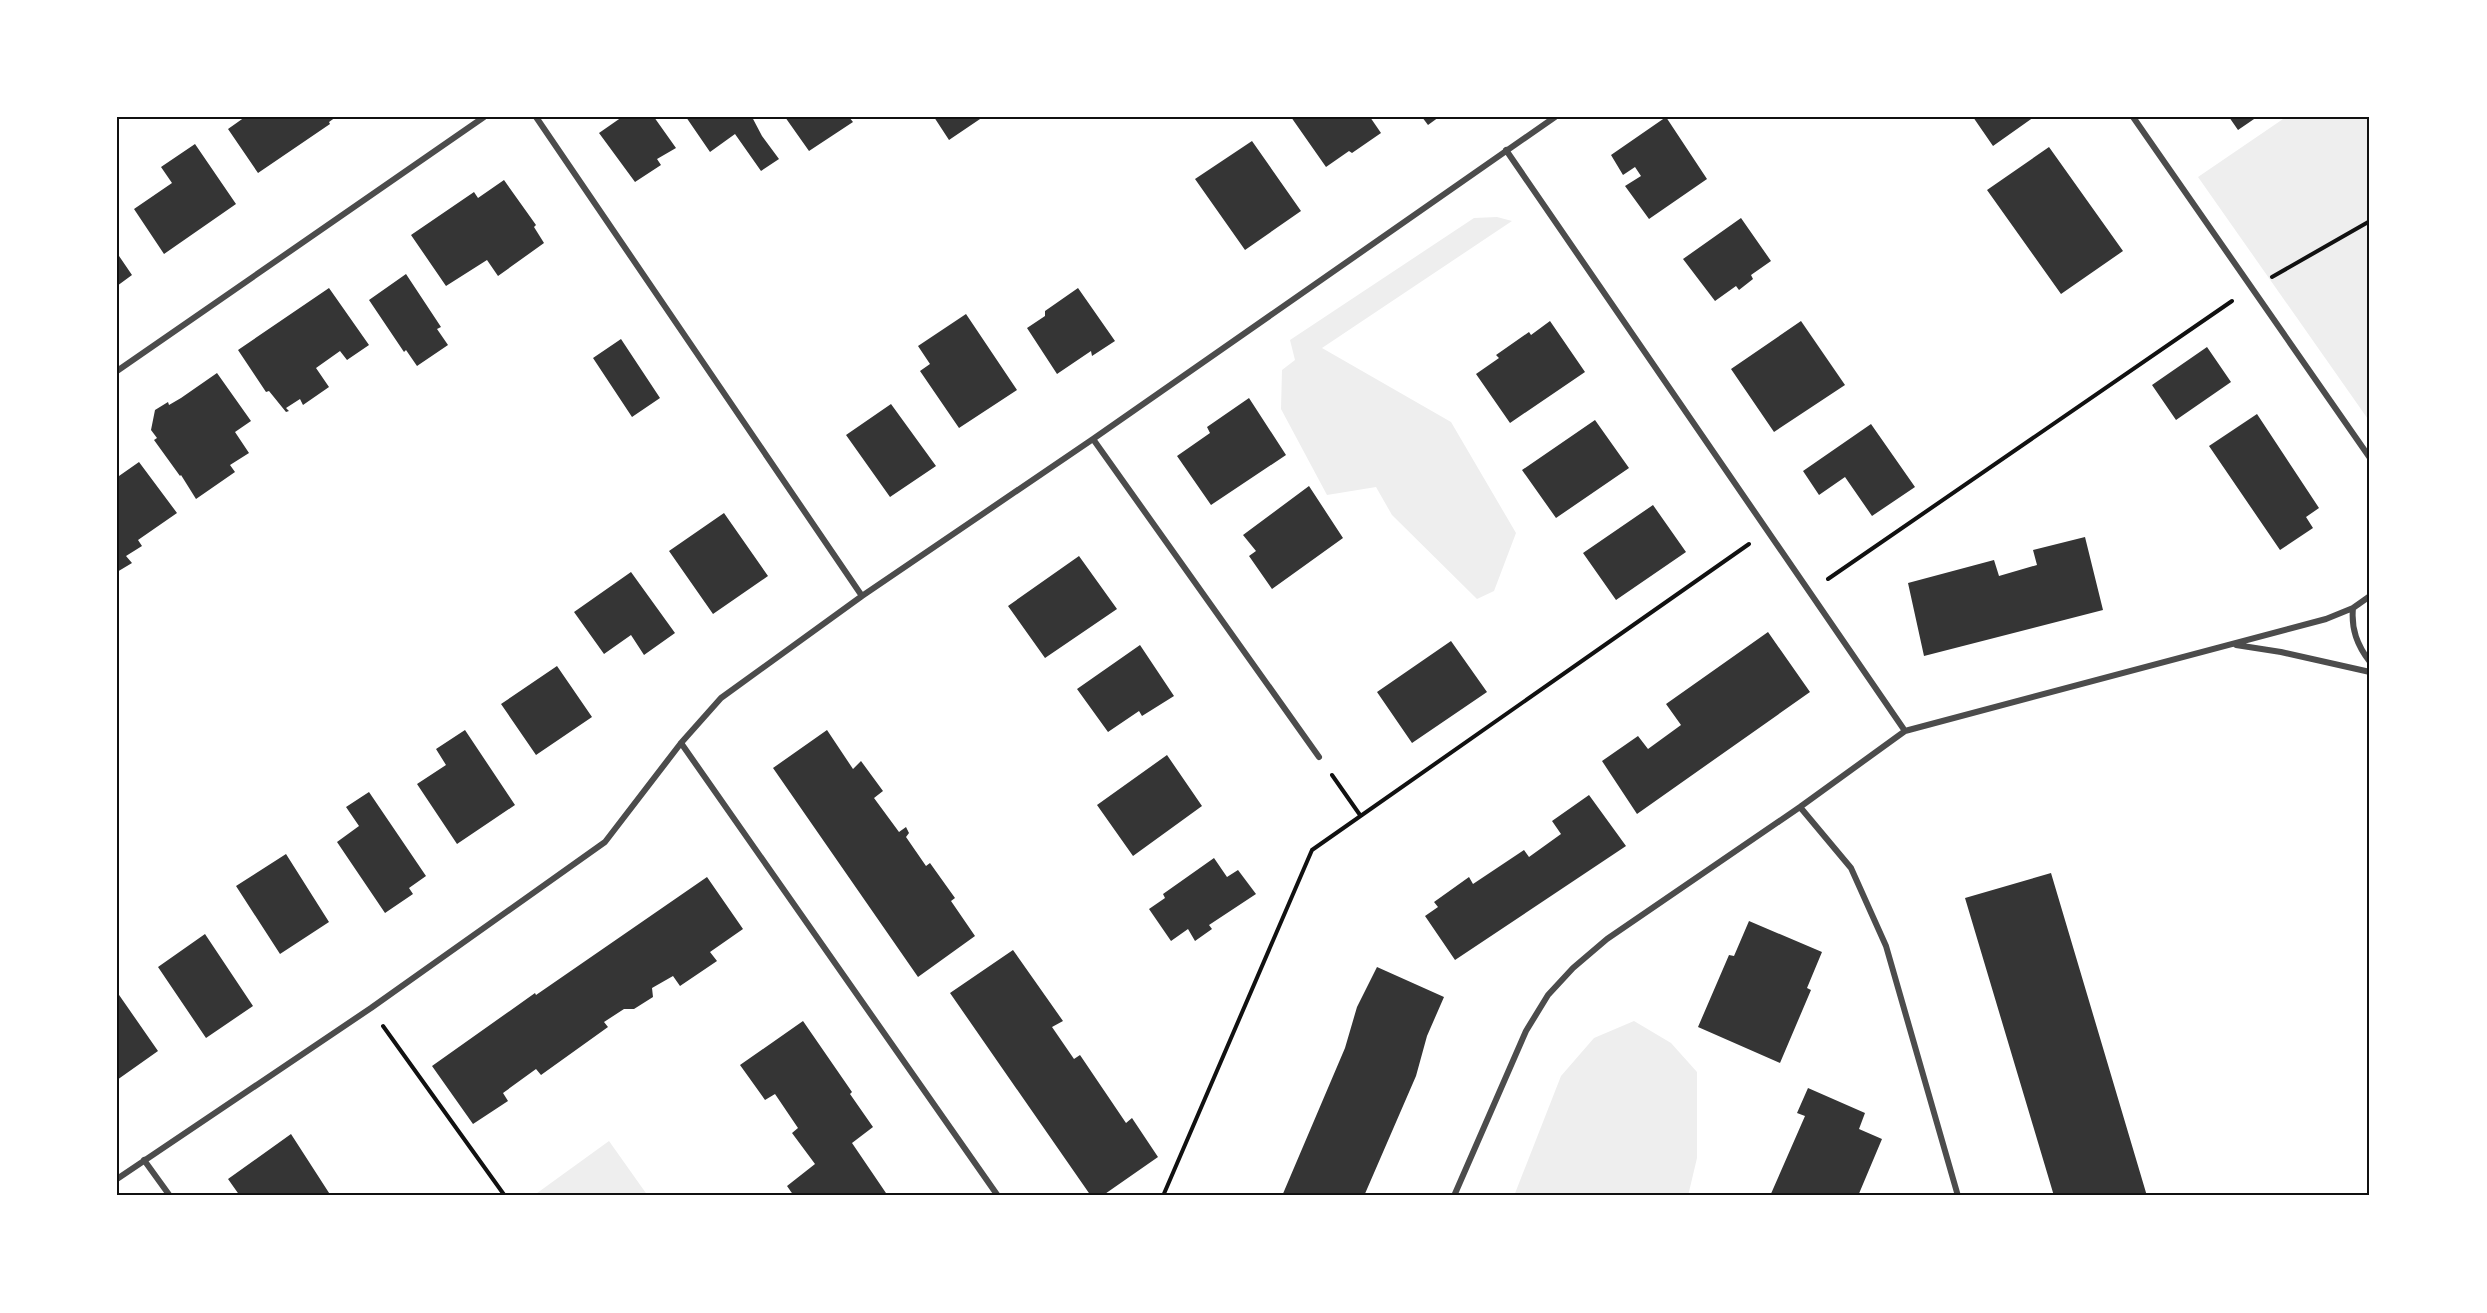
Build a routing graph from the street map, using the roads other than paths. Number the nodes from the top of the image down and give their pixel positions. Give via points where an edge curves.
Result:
1 (484, 117) edge
2 (536, 117) edge
3 (1555, 117) edge
4 (2133, 117) edge
5 (1506, 150) junction
6 (117, 371) edge
7 (1093, 438) junction
8 (2370, 458) edge
9 (862, 596) junction
10 (2370, 596) edge
11 (2353, 608) junction
12 (2233, 645) junction
13 (2370, 662) edge
14 (2370, 672) edge
15 (1905, 731) junction
16 (681, 743) junction
17 (1319, 758) road end
18 (1800, 807) junction
19 (144, 1160) junction
20 (117, 1179) edge
21 (170, 1196) edge
22 (998, 1196) edge
23 (1454, 1196) edge
24 (1958, 1196) edge

1 - 6 street
2 - 9 street
3 - 5 street
4 - 8 street
5 - 7 street
5 - 15 street
7 - 9 street
7 - 17 street
9 - 16 street via 721,698
10 - 11 street
11 - 12 street
11 - 13 street via 2355,637
12 - 14 street
12 - 15 street
15 - 18 street
16 - 19 street via 605,842 370,1008
16 - 22 street
18 - 23 street via 1607,939 1548,995 1526,1031
18 - 24 street via 1851,868 1886,946
19 - 20 street
19 - 21 street

